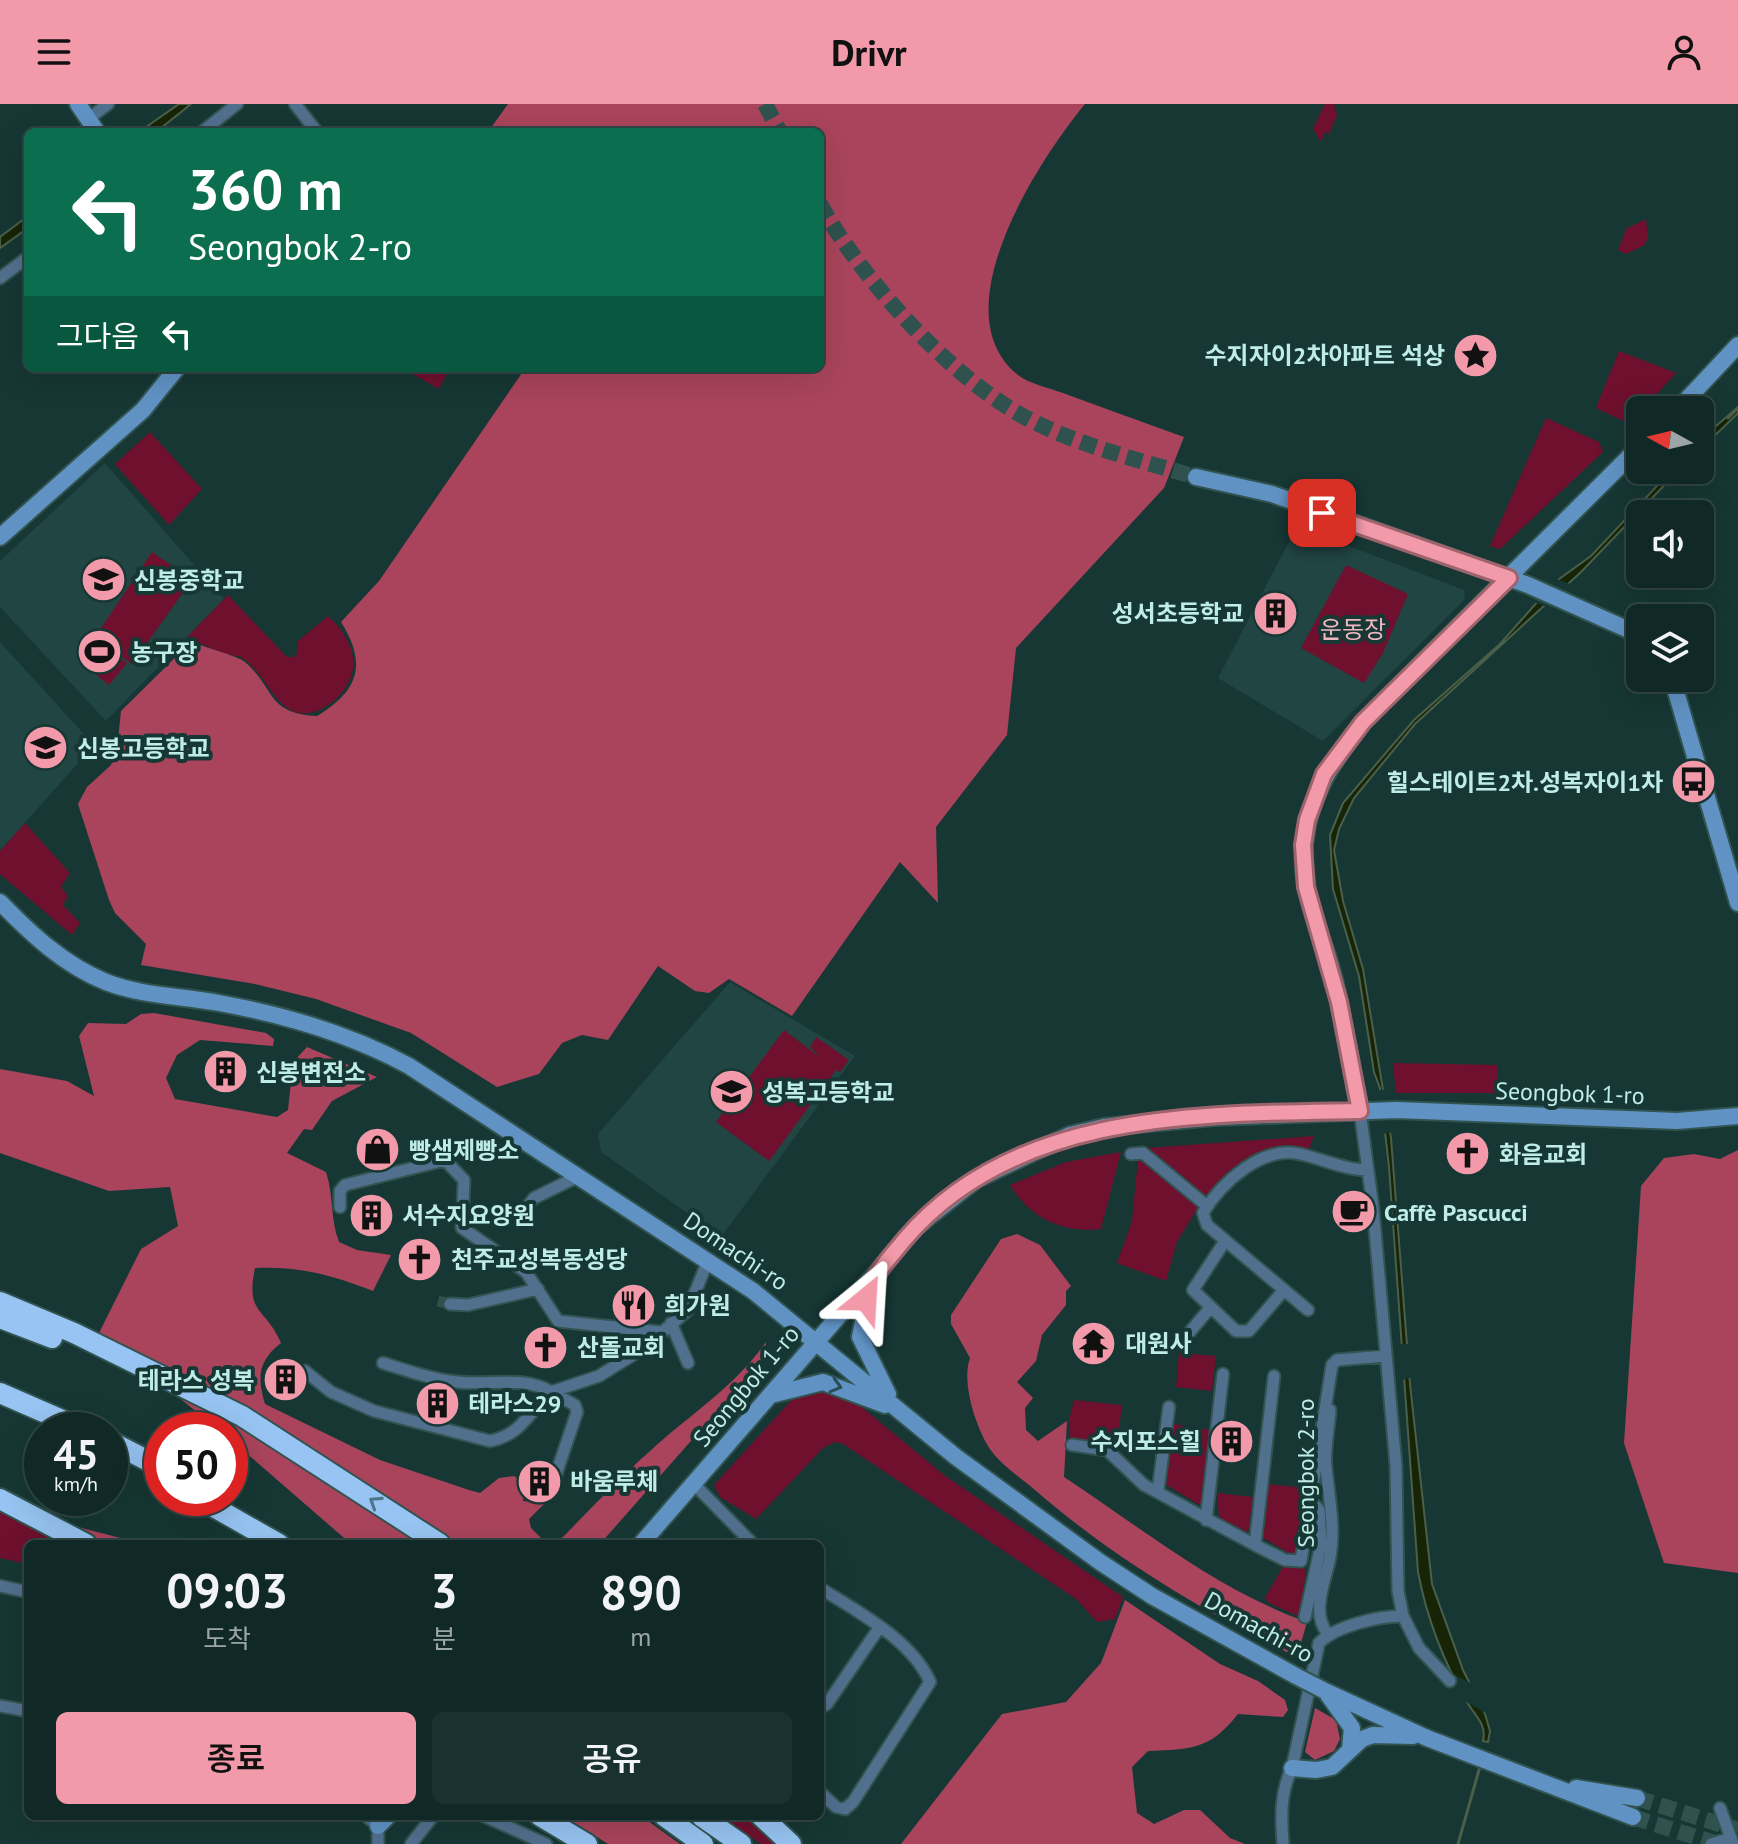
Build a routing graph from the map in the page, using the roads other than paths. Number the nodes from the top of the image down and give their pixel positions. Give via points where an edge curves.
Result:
1 (78, 104) edge
2 (108, 104) edge
3 (237, 104) edge
4 (295, 104) edge
5 (92, 125) edge
6 (207, 128) edge
7 (314, 128) edge
8 (24, 260) edge
9 (0, 278) edge
10 (1738, 345) edge
11 (174, 372) edge
12 (1690, 396) edge
13 (1626, 460) edge
14 (1196, 477) tunnel mouth
15 (0, 537) edge
16 (1509, 578) junction
17 (1626, 628) edge
18 (1676, 692) edge
19 (0, 902) edge
20 (1738, 903) edge
21 (1366, 1111) junction
22 (1738, 1116) edge
23 (1131, 1154) dead end
24 (1368, 1170) junction
25 (579, 1176) junction
26 (1207, 1206) junction
27 (340, 1207) dead end
28 (521, 1215) dead end
29 (1225, 1241) junction
30 (707, 1263) junction
31 (871, 1279) junction
32 (538, 1289) junction
33 (1284, 1290) junction
34 (0, 1302) edge
35 (450, 1304) tunnel mouth
36 (1210, 1308) junction
37 (1308, 1310) dead end
38 (0, 1318) edge
39 (671, 1323) junction
40 (660, 1332) junction
41 (1189, 1333) dead end
42 (816, 1340) junction
43 (1386, 1356) junction
44 (383, 1363) dead end
45 (688, 1363) dead end
46 (305, 1371) dead end
47 (1223, 1374) dead end
48 (1274, 1376) dead end
49 (171, 1383) junction
50 (1327, 1384) junction
51 (551, 1392) junction
52 (0, 1393) edge
53 (773, 1395) junction
54 (0, 1403) edge
55 (1169, 1407) dead end
56 (897, 1409) junction
57 (44, 1412) edge
58 (24, 1414) edge
59 (1072, 1445) dead end
60 (694, 1484) junction
61 (1158, 1490) junction
62 (550, 1492) dead end
63 (0, 1499) edge
64 (1310, 1500) junction
65 (230, 1516) edge
66 (248, 1516) edge
67 (1206, 1520) junction
68 (78, 1540) edge
69 (272, 1540) edge
70 (289, 1540) edge
71 (433, 1540) edge
72 (645, 1540) edge
73 (749, 1540) edge
74 (1255, 1545) junction
75 (1301, 1561) junction
76 (1316, 1562) junction
77 (0, 1586) edge
78 (24, 1591) edge
79 (824, 1591) edge
80 (1403, 1616) junction
81 (1305, 1617) dead end
82 (879, 1628) junction
83 (1328, 1634) junction
84 (1450, 1681) dead end
85 (1325, 1691) junction
86 (0, 1706) edge
87 (824, 1706) edge
88 (24, 1709) edge
89 (1427, 1738) junction
90 (1350, 1749) junction
91 (1292, 1768) junction
92 (1539, 1781) junction
93 (824, 1796) edge
94 (1637, 1798) tunnel mouth
95 (1720, 1808) dead end
96 (1633, 1817) tunnel mouth
97 (377, 1820) edge
98 (430, 1820) edge
99 (493, 1820) edge
100 (547, 1820) edge
101 (670, 1820) edge
102 (707, 1820) edge
103 (765, 1820) edge
104 (1732, 1841) edge
105 (378, 1844) edge
106 (411, 1844) edge
107 (546, 1844) edge
108 (587, 1844) edge
109 (703, 1844) edge
110 (741, 1844) edge
111 (791, 1844) edge
112 (1283, 1844) edge
113 (1711, 1844) edge

1 - 5 street
2 - 5 street
3 - 6 street
4 - 7 street
8 - 9 street
10 - 12 street
11 - 15 street via 143,410
13 - 16 street
14 - 16 street via 1272,494
16 - 17 street
16 - 21 street via 1363,722 1324,774 1307,820 1306,887
18 - 20 street
19 - 25 street, Domachi-ro via 68,962 108,982 281,1015 394,1058
21 - 22 street, Seongbok 1-ro via 1687,1122
21 - 24 street
21 - 31 street, Seongbok 1-ro via 1215,1117 1070,1135 1020,1156 944,1201
23 - 26 street via 1143,1153
24 - 26 street via 1282,1152 1239,1173
24 - 43 street
25 - 28 street via 534,1198
25 - 30 street, Domachi-ro
26 - 29 street via 1207,1225
27 - 32 street via 345,1185 445,1160 464,1180 462,1228 526,1272
29 - 33 street
29 - 36 street via 1193,1290
30 - 39 street via 688,1310
30 - 42 street, Domachi-ro
31 - 42 street, Seongbok 1-ro
31 - 56 street via 860,1337
32 - 35 street via 468,1305
32 - 40 street via 562,1324
33 - 36 street via 1243,1333
33 - 37 street
34 - 49 highway
36 - 41 street
38 - 49 highway
39 - 40 street
39 - 45 street
40 - 51 street via 599,1376
42 - 53 street, Seongbok 1-ro
42 - 56 street, Domachi-ro
43 - 50 street, Seongbok 2-ro via 1337,1360
43 - 80 street
44 - 51 street via 449,1381 537,1383
46 - 51 street via 331,1392 374,1411 490,1441 518,1430
47 - 67 street
48 - 74 street
71 -> 49 highway via 242,1416
50 - 64 street
50 - 83 street, Seongbok 2-ro via 1333,1393 1326,1465 1331,1541 1320,1610
51 - 62 street via 575,1405 577,1412
52 - 57 highway
53 -> 56 street via 823,1382
53 - 60 street, Seongbok 1-ro
54 - 58 highway
55 - 61 street
56 - 85 street, Domachi-ro, bridge via 1100,1562
59 - 61 street via 1107,1450 1144,1485
60 - 72 street, Seongbok 1-ro
60 - 73 street
61 - 67 street
63 - 68 highway
64 - 75 street
64 - 76 street via 1319,1510 1321,1545
65 - 69 highway
66 - 70 highway
67 - 74 street
74 - 75 street via 1285,1560
75 - 76 street
76 - 81 street
77 - 78 street
79 - 82 street
80 - 83 street
80 - 84 street via 1419,1648
82 - 87 street
82 - 93 street via 922,1663 930,1682 853,1802 845,1809
83 - 91 street via 1315,1652
85 - 89 street, Domachi-ro
85 - 90 street via 1352,1728
86 - 88 street
89 - 90 street via 1373,1735
89 - 92 street, Domachi-ro
90 - 91 street via 1339,1764 1324,1770
91 - 112 street via 1283,1795
92 - 94 street
92 - 96 street
95 - 104 street
97 - 105 street
98 - 106 street
99 - 107 street
100 - 108 highway
101 - 109 highway
102 - 110 highway
103 - 111 highway
104 - 113 street

